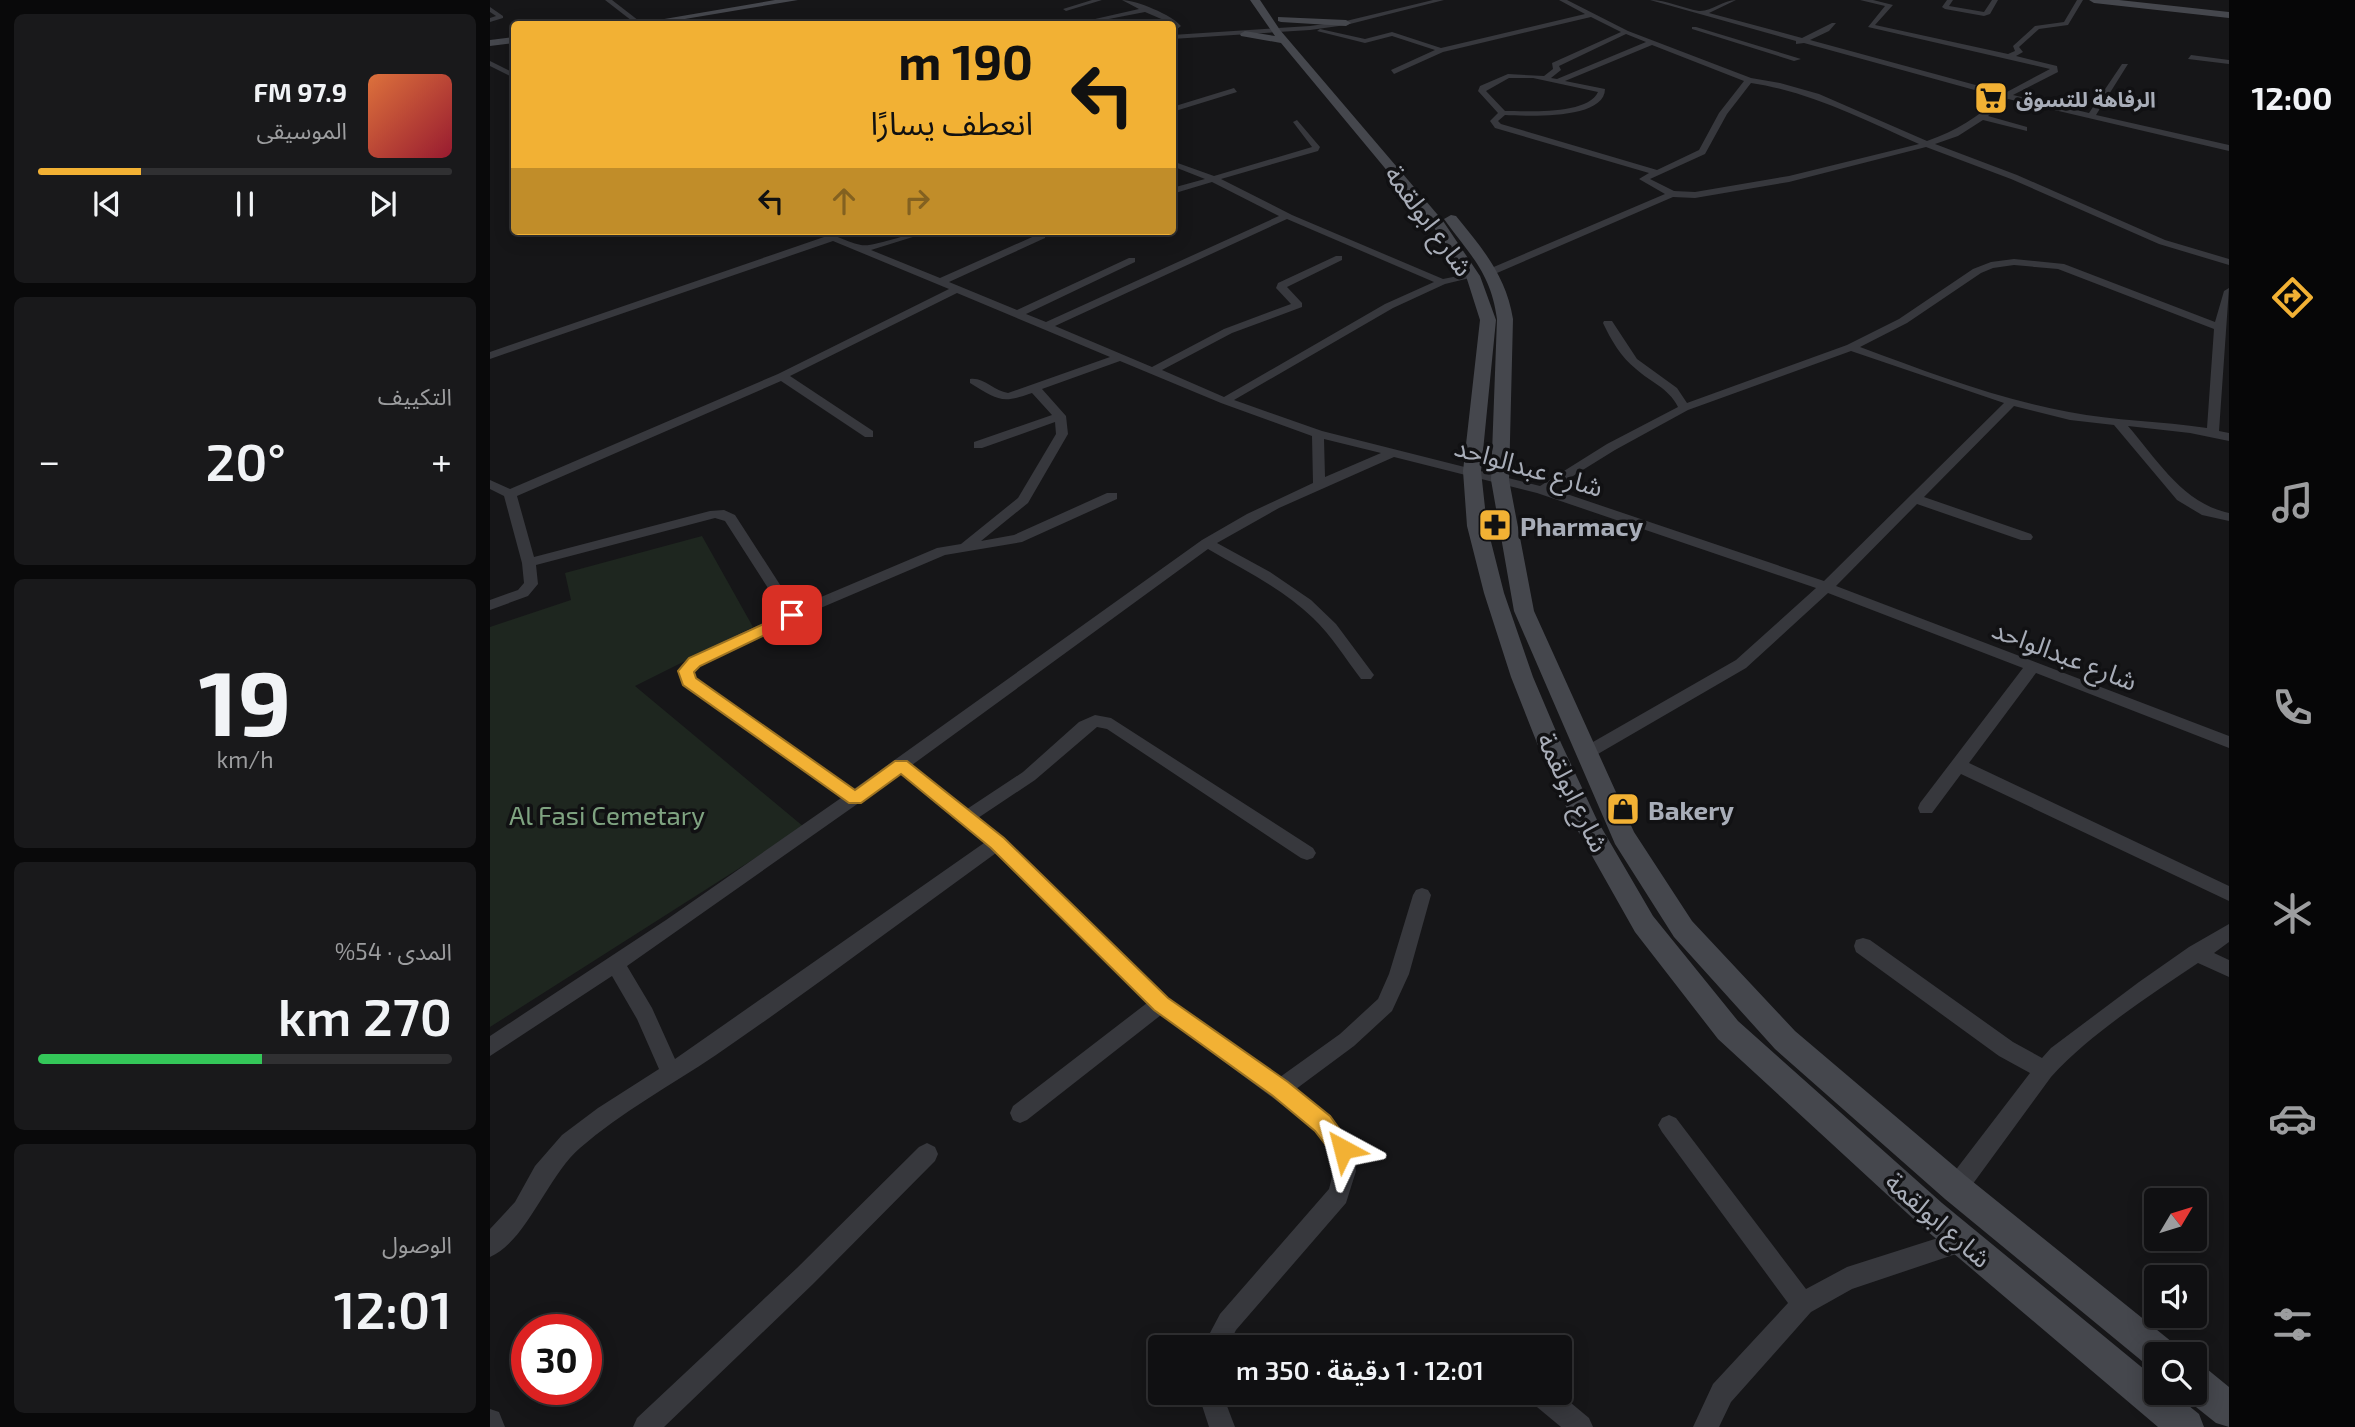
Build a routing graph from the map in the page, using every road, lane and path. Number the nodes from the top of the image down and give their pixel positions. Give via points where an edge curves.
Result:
1 (497, 0) edge
2 (608, 0) edge
3 (793, 0) edge
4 (1099, 0) edge
5 (1125, 0) edge
6 (1255, 0) edge
7 (1266, 0) edge
8 (1441, 0) edge
9 (1562, 0) edge
10 (1653, 0) edge
11 (1733, 0) edge
12 (1863, 0) edge
13 (1951, 0) edge
14 (1995, 0) edge
15 (2080, 0) edge
16 (2094, 0) edge
17 (490, 3) edge
18 (2152, 3) edge
19 (490, 9) edge
20 (1066, 9) dead end
21 (1148, 9) junction
22 (1702, 13) junction
23 (1590, 15) junction
24 (2229, 15) edge
25 (490, 20) edge
26 (636, 21) edge
27 (676, 21) edge
28 (1090, 21) edge
29 (1171, 21) edge
30 (1346, 23) junction
31 (1834, 24) dead end
32 (1694, 28) dead end
33 (1284, 31) junction
34 (1320, 31) junction
35 (1626, 32) junction
36 (1245, 34) junction
37 (1176, 37) edge
38 (511, 40) edge
39 (1801, 41) junction
40 (1652, 42) junction
41 (490, 43) edge
42 (1441, 50) junction
43 (1773, 51) junction
44 (2010, 56) junction
45 (2190, 57) dead end
46 (1797, 59) dead end
47 (2229, 62) edge
48 (490, 63) edge
49 (2125, 66) dead end
50 (1394, 72) dead end
51 (511, 74) edge
52 (1546, 78) junction
53 (1560, 80) junction
54 (1749, 80) junction
55 (1234, 90) dead end
56 (2006, 96) junction
57 (1176, 109) edge
58 (1503, 113) junction
59 (2091, 116) junction
60 (1982, 117) junction
61 (1297, 122) dead end
62 (2024, 129) dead end
63 (1927, 144) junction
64 (2229, 148) edge
65 (1176, 165) edge
66 (1657, 173) junction
67 (1217, 180) junction
68 (1176, 190) edge
69 (1672, 194) junction
70 (1287, 216) junction
71 (827, 235) edge
72 (913, 235) edge
73 (1042, 236) dead end
74 (831, 237) junction
75 (860, 250) junction
76 (1339, 258) dead end
77 (1132, 260) dead end
78 (2229, 262) edge
79 (1483, 274) junction
80 (940, 282) junction
81 (1442, 282) junction
82 (957, 289) junction
83 (2229, 291) edge
84 (1017, 314) junction
85 (1608, 323) dead end
86 (1047, 326) junction
87 (2219, 327) junction
88 (1851, 347) junction
89 (490, 356) edge
90 (1121, 357) junction
91 (1154, 370) junction
92 (782, 376) junction
93 (974, 381) dead end
94 (1034, 388) junction
95 (1225, 401) junction
96 (2010, 404) junction
97 (1684, 408) junction
98 (1060, 416) junction
99 (2119, 424) junction
100 (2213, 432) junction
101 (869, 434) dead end
102 (1318, 434) junction
103 (2229, 437) edge
104 (978, 445) dead end
105 (1392, 453) junction
106 (1472, 471) junction
107 (1500, 480) junction
108 (490, 484) edge
109 (1319, 484) junction
110 (1542, 490) junction
111 (510, 494) junction
112 (1112, 496) dead end
113 (1917, 499) junction
114 (2229, 517) edge
115 (2026, 537) dead end
116 (1207, 543) junction
117 (966, 546) junction
118 (529, 563) junction
119 (1826, 587) junction
120 (490, 606) edge
121 (792, 615) junction
122 (2033, 666) junction
123 (1366, 675) dead end
124 (2229, 742) edge
125 (1585, 754) junction
126 (901, 765) junction
127 (1958, 765) junction
128 (855, 799) junction
129 (1926, 808) dead end
130 (967, 817) junction
131 (998, 843) junction
132 (1307, 853) dead end
133 (2229, 894) edge
134 (1422, 895) dead end
135 (2229, 932) edge
136 (1863, 946) dead end
137 (2196, 953) junction
138 (616, 965) junction
139 (2229, 969) edge
140 (1161, 1004) junction
141 (490, 1047) edge
142 (2044, 1070) junction
143 (671, 1073) junction
144 (1280, 1089) junction
145 (1020, 1113) dead end
146 (1669, 1125) dead end
147 (927, 1154) dead end
148 (1956, 1188) junction
149 (1963, 1241) junction
150 (490, 1246) edge
151 (1803, 1304) junction
152 (1221, 1335) edge
153 (2145, 1342) edge
154 (2207, 1392) edge
155 (1214, 1405) edge
156 (1554, 1405) edge
157 (2229, 1410) edge
158 (490, 1421) edge
159 (492, 1427) edge
160 (646, 1427) edge
161 (1222, 1427) edge
162 (1580, 1427) edge
163 (1706, 1427) edge
164 (2186, 1427) edge

1 - 17 street
2 - 26 street
3 - 27 street
4 - 20 street
5 - 21 street
6 - 33 street, شارع ابولقمة
7 - 33 street, شارع ابولقمة
8 - 30 street
9 - 23 street
10 - 22 street
11 - 22 street
12 - 44 street via 1891,5 1871,26
13 - 14 street via 1945,7 1988,13
15 - 44 street via 2066,24 2036,27 2015,47 2020,52
16 - 18 street
18 - 24 street
19 - 25 street via 501,17
21 - 28 street
21 - 29 street
22 - 39 street
23 - 35 street
23 - 42 street
30 - 33 street
30 - 34 street
31 - 39 street
32 - 43 street
33 - 34 street
33 - 36 street
33 - 36 street
33 - 79 street, شارع ابولقمة
34 - 42 street via 1365,41 1392,34
35 - 40 street
35 - 52 street via 1555,65 1558,70
36 - 37 street
38 - 41 street
39 - 43 street
39 - 56 street
40 - 53 street
40 - 54 street
42 - 50 street
43 - 46 street
44 - 56 street via 2054,70
45 - 47 street
48 - 51 street
49 - 59 street
52 - 53 street
52 - 58 street via 1508,76 1483,88
53 - 58 street via 1602,91 1597,101 1583,107
54 - 63 street via 1816,96
54 - 66 street via 1723,113 1706,148
55 - 57 street
56 - 59 street
56 - 60 street
58 - 66 street via 1494,121 1498,126
59 - 64 street
60 - 62 street
60 - 63 street
61 - 67 street via 1315,149
63 - 69 street via 1789,179 1695,195
63 - 78 street via 2162,242
65 - 67 street
66 - 69 street via 1643,179
67 - 68 street
67 - 70 street
69 - 79 street
70 - 81 street
70 - 86 street
71 - 74 street, شارع عبدالواحد
72 - 75 street
73 - 80 street
74 - 75 street, شارع عبدالواحد
74 - 89 street
75 - 80 street, شارع عبدالواحد
76 - 91 street via 1282,285 1298,305 1228,331
77 - 84 street
79 - 81 street
79 - 106 street, شارع ابولقمة via 1488,320
79 - 107 street, شارع ابولقمة via 1502,293 1505,319
80 - 82 street, شارع عبدالواحد
81 - 95 street via 1389,306
82 - 84 street, شارع عبدالواحد
82 - 92 street
83 - 87 street
84 - 86 street, شارع عبدالواحد
85 - 97 street via 1620,347 1644,371 1679,394
86 - 90 street, شارع عبدالواحد
87 - 88 street via 2060,266 2014,262 1977,271 1903,321
87 - 100 street
88 - 96 street
88 - 97 street
90 - 91 street, شارع عبدالواحد
90 - 94 street
91 - 95 street, شارع عبدالواحد
92 - 101 street
92 - 111 street
93 - 94 street via 1004,398
94 - 98 street
95 - 102 street, شارع عبدالواحد
96 - 99 street
96 - 113 street
97 - 110 street
98 - 104 street
98 - 117 street via 1062,434 1030,491
99 - 100 street
99 - 114 street via 2182,497 2207,512
100 - 103 street
102 - 105 street, شارع عبدالواحد
102 - 109 street
105 - 106 street, شارع عبدالواحد
105 - 109 street
106 - 107 street, شارع عبدالواحد
106 - 149 street, شارع ابولقمة via 1477,526 1522,677 1586,824 1644,924 1728,1030
107 - 110 street, شارع عبدالواحد
107 - 125 street, شارع ابولقمة via 1524,611
108 - 111 street
109 - 116 street
110 - 119 street, شارع عبدالواحد
111 - 118 street
112 - 117 street via 1017,539
113 - 115 street
113 - 119 street
116 - 123 street via 1302,601 1320,616
116 - 126 street
117 - 121 street via 942,551
118 - 120 street via 531,584 523,593
118 - 121 street via 724,514
119 - 122 street, شارع عبدالواحد
119 - 125 street via 1741,664
121 - 128 street via 694,662 686,671 689,681
122 - 124 street, شارع عبدالواحد
122 - 127 street
125 - 148 street, شارع ابولقمة via 1624,837 1683,929 1785,1040
126 - 128 street
126 - 130 street
127 - 129 street
127 - 133 street
128 - 138 street
130 - 131 street
130 - 132 street via 1029,776 1094,721 1111,724
131 - 140 street
131 - 143 street
134 - 144 street via 1385,1005 1347,1040
135 - 137 street
136 - 142 street
137 - 139 street
137 - 142 street
138 - 141 street
138 - 143 street via 645,1014
140 - 144 street
140 - 145 street
142 - 148 street
143 - 150 street via 570,1142 543,1174 523,1210
144 - 152 street via 1323,1124 1343,1149 1345,1171 1338,1195
146 - 151 street
147 - 160 street
148 - 153 street, شارع ابولقمة
149 - 151 street via 1847,1279
149 - 164 street, شارع ابولقمة
151 - 163 street via 1722,1393
154 - 157 street
155 - 161 street
156 - 162 street
158 - 159 street

